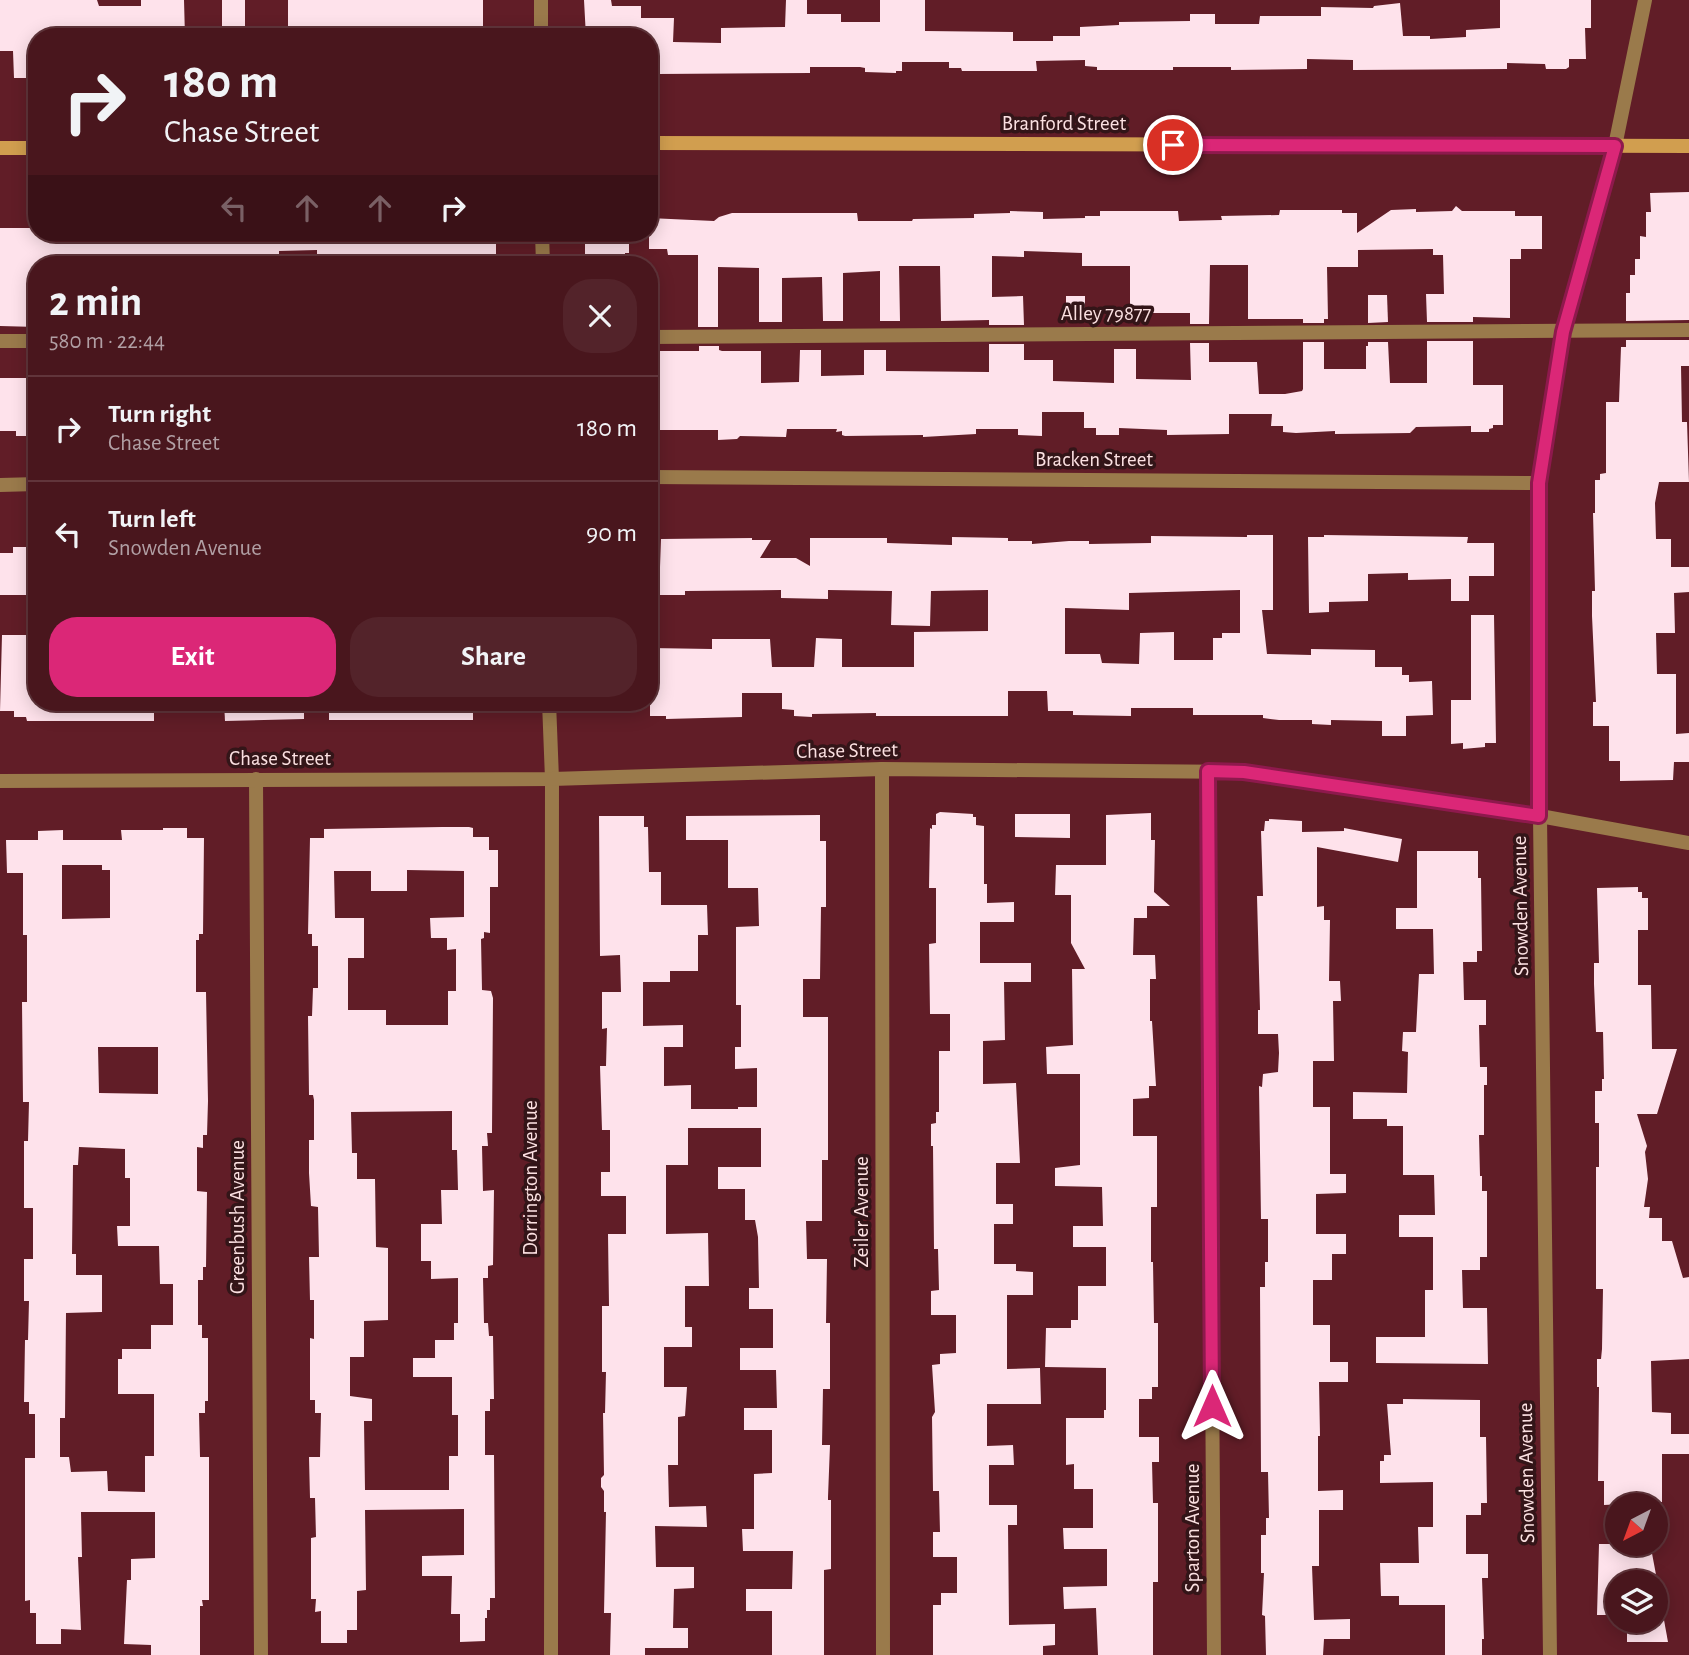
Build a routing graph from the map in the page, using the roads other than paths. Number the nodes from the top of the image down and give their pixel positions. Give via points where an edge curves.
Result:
1 (541, 0) edge
2 (1645, 0) edge
3 (541, 28) edge
4 (658, 143) edge
5 (1615, 146) junction
6 (1689, 146) edge
7 (0, 148) edge
8 (28, 148) edge
9 (1689, 330) edge
10 (1563, 332) junction
11 (658, 337) edge
12 (0, 341) edge
13 (28, 341) edge
14 (658, 477) edge
15 (1539, 483) junction
16 (28, 484) edge
17 (0, 485) edge
18 (549, 711) edge
19 (882, 769) junction
20 (1208, 771) junction
21 (256, 779) junction
22 (552, 779) junction
23 (0, 781) edge
24 (1539, 816) junction
25 (1689, 843) edge
26 (261, 1655) edge
27 (551, 1655) edge
28 (883, 1655) edge
29 (1214, 1655) edge
30 (1549, 1655) edge

1 - 3 street
2 - 5 street, Snowden Avenue
4 - 5 main road, Branford Street
5 - 6 main road, Branford Street
5 - 10 street, Snowden Avenue
7 - 8 main road
9 - 10 street, Alley 79877
10 - 11 street, Alley 79877
10 - 15 street, Snowden Avenue
12 - 13 street
14 - 15 street, Bracken Street
15 - 24 street, Snowden Avenue
16 - 17 street
18 - 22 street, Dorrington Avenue
19 - 20 street, Chase Street
19 - 22 street, Chase Street
19 - 28 street, Zeiler Avenue
20 - 24 street, Chase Street via 1244,772
20 - 29 street, Sparton Avenue
21 - 22 street, Chase Street
21 - 23 street, Chase Street
21 - 26 street, Greenbush Avenue
22 - 27 street, Dorrington Avenue
24 - 25 street, Chase Street
24 - 30 street, Snowden Avenue

